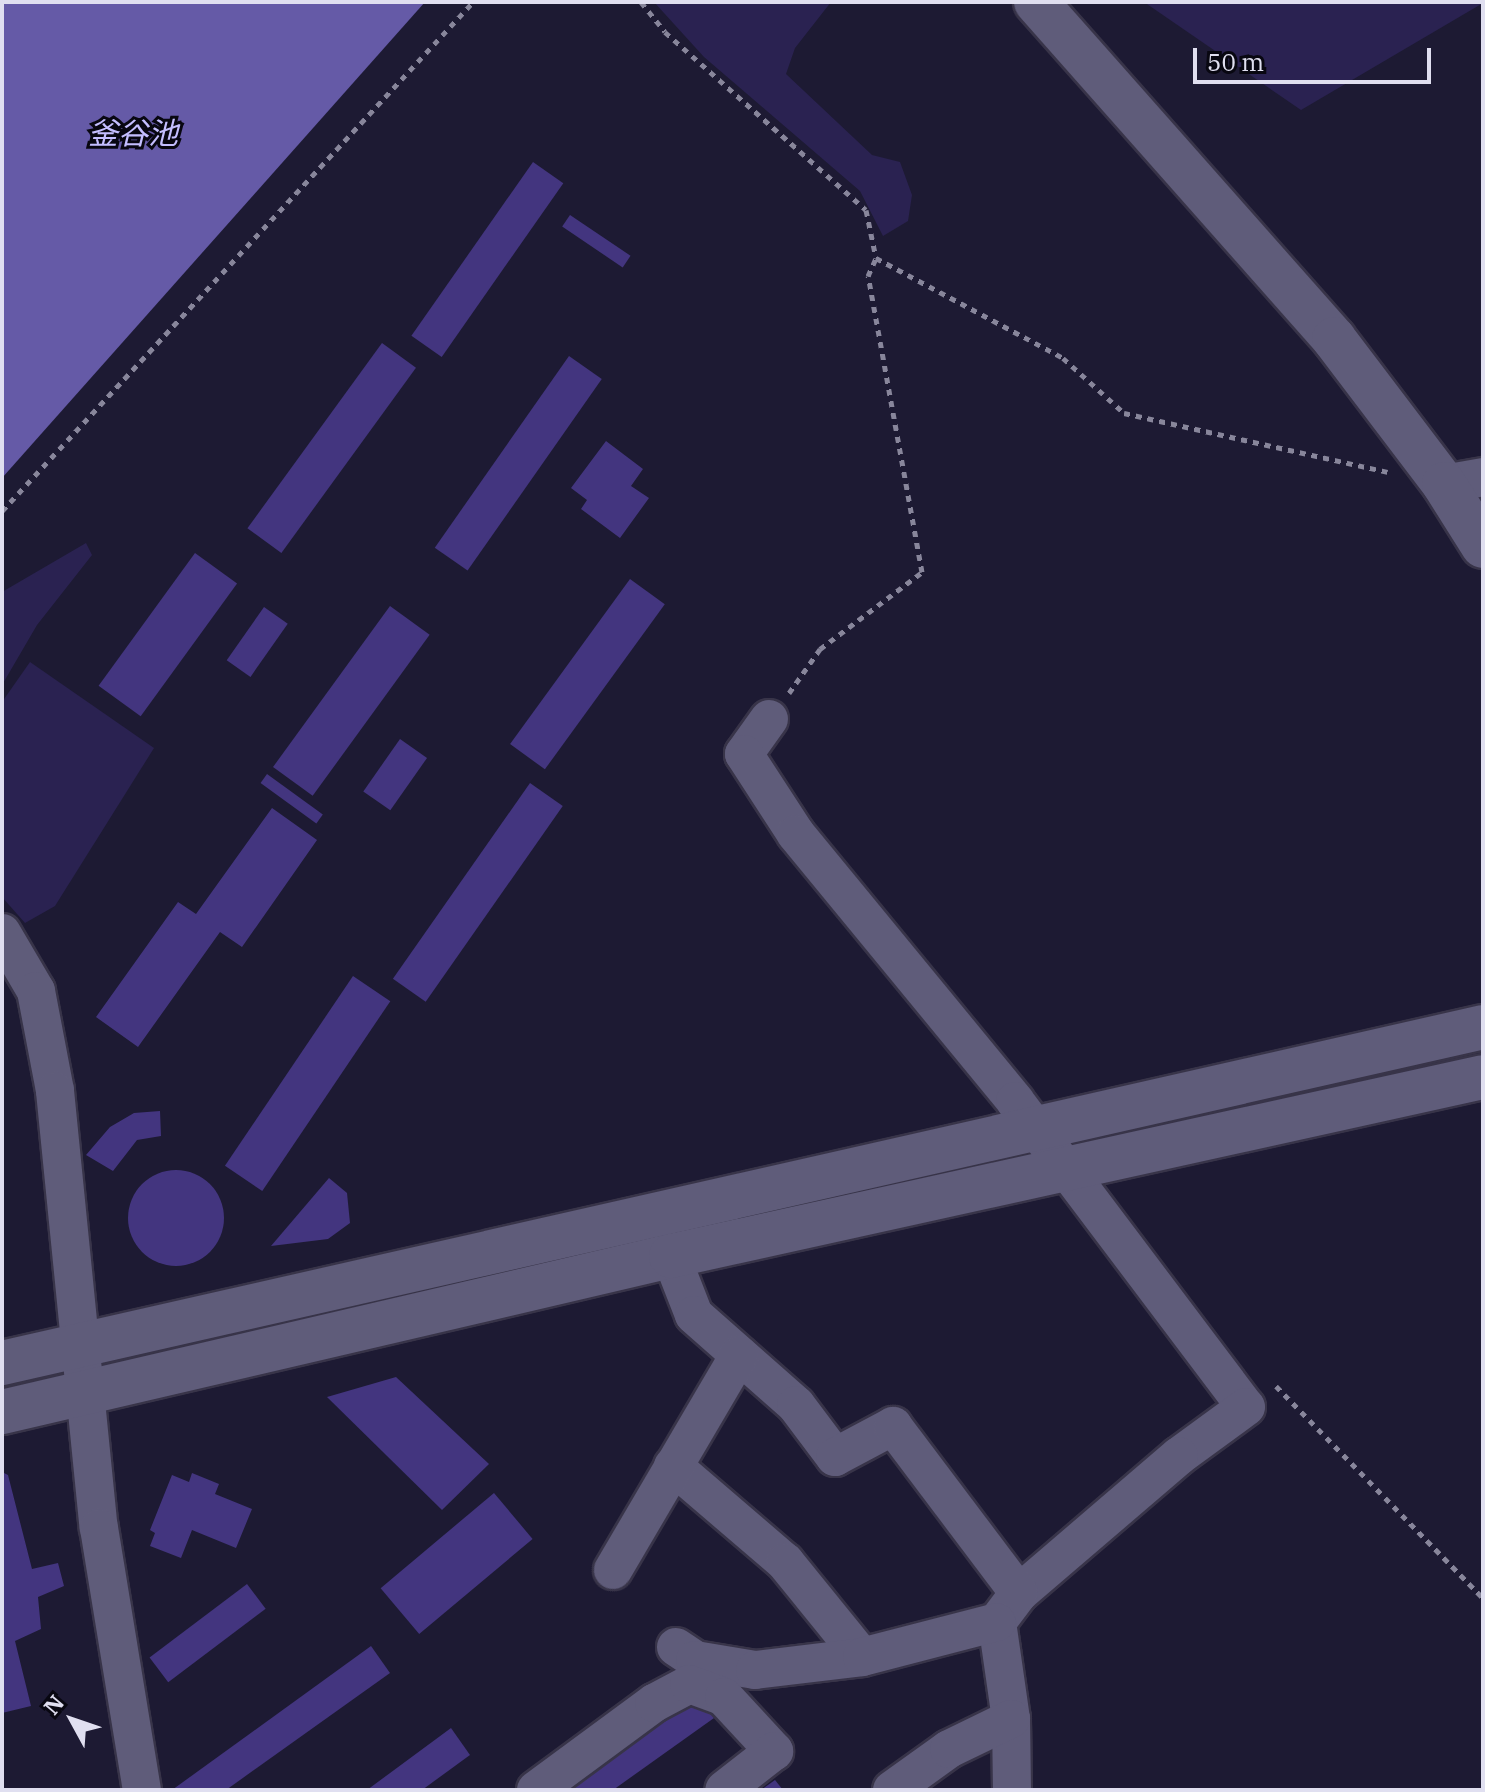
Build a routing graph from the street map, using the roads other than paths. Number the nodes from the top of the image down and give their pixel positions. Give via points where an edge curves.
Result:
1 (1036, 2) edge
2 (1464, 481) edge
3 (1483, 546) edge
4 (769, 719) road end
5 (2, 933) edge
6 (1483, 1027) edge
7 (1483, 1077) edge
8 (1031, 1126) junction
9 (1065, 1170) junction
10 (671, 1256) junction
11 (79, 1346) junction
12 (739, 1355) junction
13 (2, 1363) edge
14 (83, 1395) junction
15 (2, 1412) edge
16 (673, 1466) junction
17 (613, 1570) dead end
18 (1008, 1607) junction
19 (676, 1647) dead end
20 (862, 1657) junction
21 (1011, 1719) junction
22 (142, 1790) edge
23 (536, 1790) edge
24 (724, 1790) edge
25 (892, 1790) edge
26 (1012, 1790) edge

1 - 2 street
2 - 3 street
4 - 8 street via 744,754 796,834
5 - 11 street via 36,991 55,1091
6 - 8 street
7 - 9 street
8 - 9 street
8 - 11 street
9 - 10 street
9 - 18 street via 1246,1407 1179,1456
10 - 12 street via 694,1315
10 - 14 street
11 - 13 street
11 - 14 street
12 - 16 street
12 - 18 street via 796,1405 835,1457 893,1426
14 - 15 street
14 - 22 street
16 - 17 street
16 - 20 street via 785,1562
18 - 20 street
18 - 21 street
19 - 20 street via 695,1660 755,1670
21 - 25 street via 949,1749
21 - 26 street
23 - 24 street via 654,1703 689,1684 724,1697 774,1751

